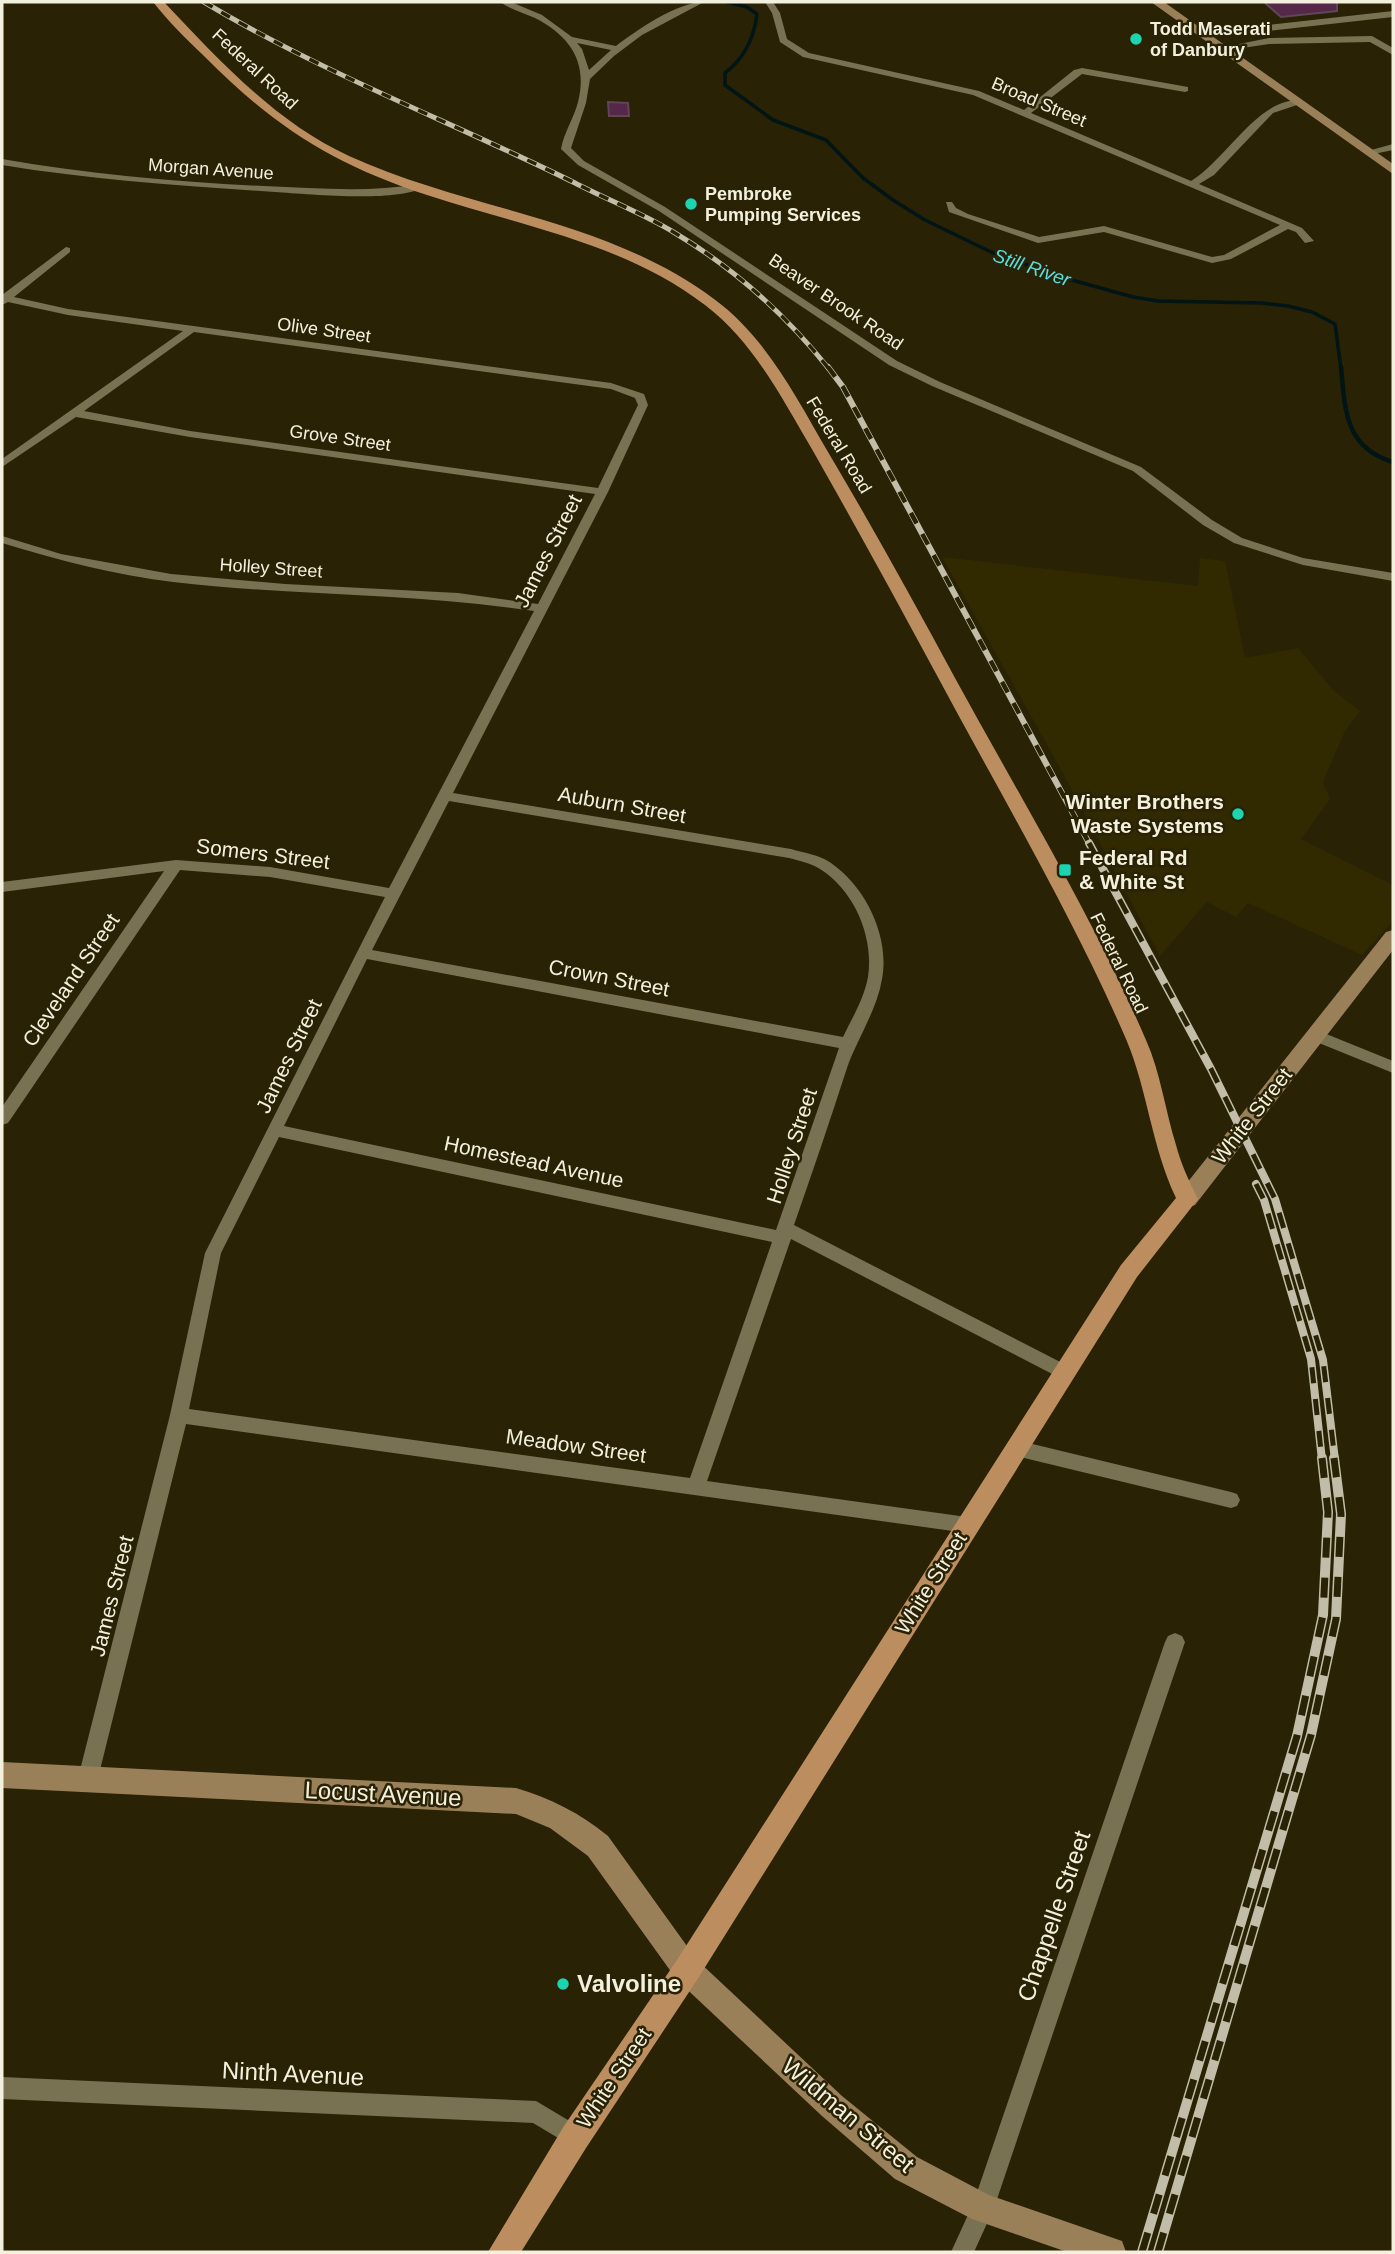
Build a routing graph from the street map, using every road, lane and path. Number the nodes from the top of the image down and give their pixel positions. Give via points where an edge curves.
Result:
1 (158, 2) edge
2 (504, 2) edge
3 (769, 2) edge
4 (1157, 2) edge
5 (696, 3) edge
6 (1393, 14) edge
7 (1204, 35) junction
8 (573, 39) junction
9 (1223, 48) junction
10 (618, 49) junction
11 (1393, 52) edge
12 (587, 77) junction
13 (1185, 89) dead end
14 (1297, 102) junction
15 (1026, 113) junction
16 (1393, 147) edge
17 (1369, 152) junction
18 (2, 162) edge
19 (1393, 170) edge
20 (1191, 185) junction
21 (419, 187) junction
22 (949, 204) dead end
23 (1288, 225) junction
24 (1309, 242) dead end
25 (66, 250) dead end
26 (3, 300) edge
27 (191, 330) junction
28 (640, 396) joint
29 (75, 413) junction
30 (2, 464) edge
31 (602, 492) junction
32 (2, 539) edge
33 (1393, 577) edge
34 (542, 608) junction
35 (446, 796) junction
36 (791, 854) joint
37 (176, 865) junction
38 (2, 887) edge
39 (394, 894) junction
40 (1393, 937) edge
41 (363, 953) junction
42 (1314, 1035) junction
43 (848, 1044) junction
44 (1393, 1067) edge
45 (2, 1119) edge
46 (276, 1130) junction
47 (1187, 1199) junction
48 (785, 1234) junction
49 (1064, 1372) junction
50 (179, 1415) junction
51 (1016, 1448) junction
52 (697, 1485) junction
53 (1231, 1500) dead end
54 (967, 1524) junction
55 (1174, 1642) dead end
56 (2, 1775) edge
57 (88, 1779) junction
58 (687, 1970) junction
59 (2, 2088) edge
60 (575, 2137) junction
61 (983, 2208) junction
62 (502, 2252) edge
63 (962, 2252) edge
64 (1111, 2252) edge

1 - 21 main road, Federal Road via 283,123 345,159
2 - 8 street via 547,21
3 - 15 street, Broad Street via 783,40 806,55 963,88
4 - 7 main road
5 - 10 street
6 - 7 street
7 - 9 main road
8 - 10 street
8 - 12 street
9 - 11 street via 1269,41 1373,38
9 - 14 main road
10 - 12 street
12 - 33 street, Beaver Brook Road via 582,104 567,138 571,156 662,208 865,346 936,384 1137,469 1244,543 1293,560
13 - 15 street via 1077,72
14 - 17 main road
14 - 20 street via 1270,111 1211,173
15 - 20 street, Broad Street
16 - 17 street
17 - 19 main road
18 - 21 street, Morgan Avenue via 164,184 342,193 390,193
20 - 23 street, Broad Street
21 - 47 main road, Federal Road via 639,258 708,300 760,353 919,624 1080,927 1138,1044 1169,1160
22 - 23 street via 965,216 1038,240 1104,229 1212,260 1227,257
23 - 24 street, Broad Street
25 - 26 street
26 - 27 street, Olive Street
27 - 28 street, Olive Street via 611,386
27 - 29 street
28 - 31 street, James Street via 640,416
29 - 30 street
29 - 31 street, Grove Street via 190,434
31 - 34 street, James Street
32 - 34 street, Holley Street via 104,569 168,580 459,597
34 - 35 street, James Street
35 - 36 street, Auburn Street
35 - 39 street, James Street
36 - 43 street, Holley Street via 824,864 847,883 876,946 875,980
37 - 38 street, Somers Street
37 - 39 street, Somers Street via 270,872
37 - 45 street, Cleveland Street
39 - 41 street, James Street
40 - 42 main road, White Street
41 - 43 street, Crown Street
41 - 46 street, James Street
42 - 44 street
42 - 47 main road, White Street
43 - 48 street, Holley Street
46 - 48 street, Homestead Avenue
46 - 50 street, James Street via 213,1253
47 - 49 main road, White Street via 1129,1271
48 - 49 street, Homestead Avenue
48 - 52 street, Holley Street
49 - 51 main road, White Street
50 - 52 street, Meadow Street
50 - 57 street, James Street
51 - 53 street
51 - 54 main road, White Street
52 - 54 street, Meadow Street
54 - 58 main road, White Street
55 - 61 street, Chappelle Street
56 - 57 main road, Locust Avenue
57 - 58 main road, Locust Avenue via 516,1801 538,1807 583,1832 598,1846
58 - 60 main road, White Street
58 - 61 main road, Wildman Street via 832,2106 906,2168
59 - 60 street, Ninth Avenue via 536,2112
60 - 62 main road, White Street
61 - 63 street, Chappelle Street
61 - 64 main road, Wildman Street

